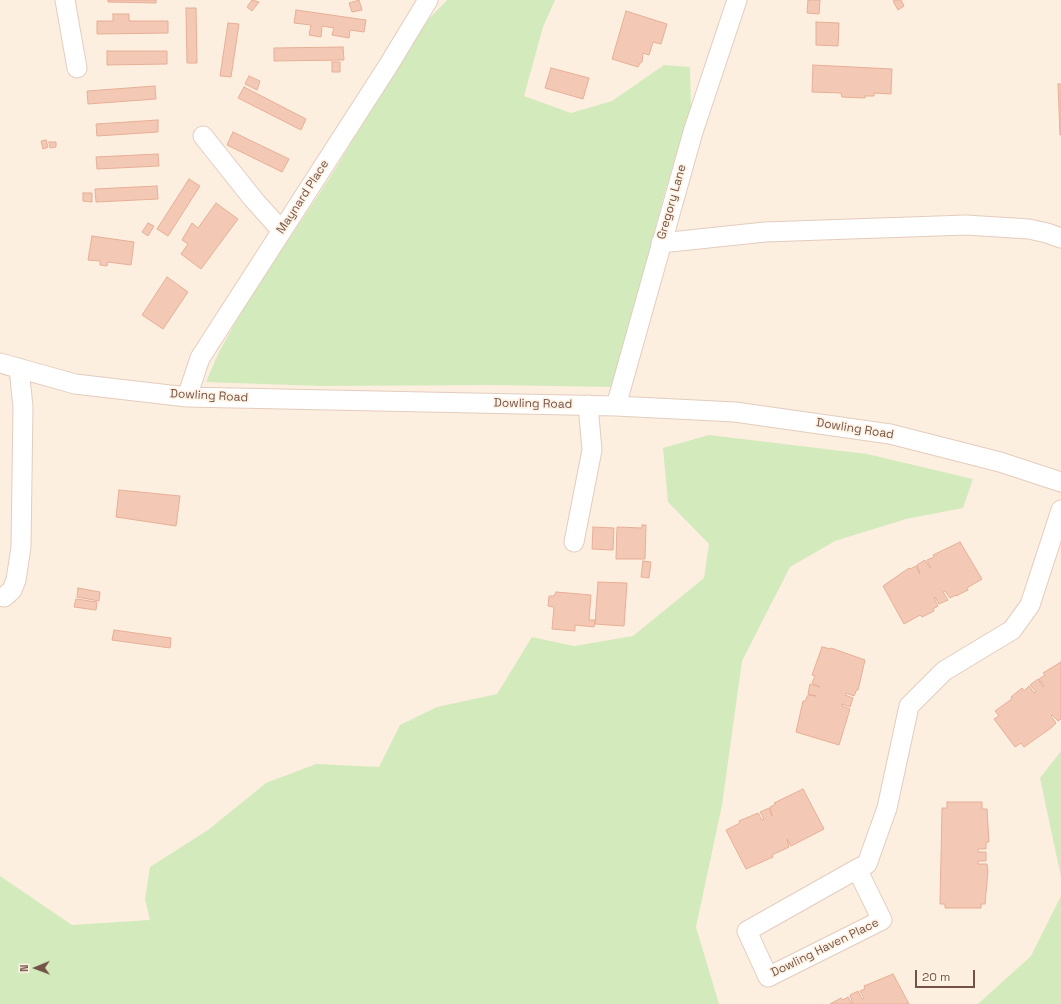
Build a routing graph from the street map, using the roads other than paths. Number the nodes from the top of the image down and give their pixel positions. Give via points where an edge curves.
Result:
1 (66, 0) edge
2 (428, 0) edge
3 (737, 0) edge
4 (76, 68) dead end
5 (203, 136) dead end
6 (282, 230) junction
7 (1061, 238) edge
8 (660, 243) junction
9 (0, 363) edge
10 (19, 368) junction
11 (188, 397) junction
12 (588, 405) junction
13 (616, 406) junction
14 (1061, 482) edge
15 (1061, 510) edge
16 (574, 542) dead end
17 (4, 597) dead end
18 (857, 869) junction

1 - 4 street
2 - 6 street, Maynard Place
3 - 8 street, Gregory Lane via 693,132
5 - 6 street via 254,200
6 - 11 street, Maynard Place via 200,358
7 - 8 street via 1029,229 966,225 765,232
8 - 13 street, Gregory Lane
9 - 10 street, Dowling Road
10 - 11 street, Dowling Road via 75,384
10 - 17 street via 23,407 21,547 16,580 12,590
11 - 12 street, Dowling Road
12 - 13 street, Dowling Road
12 - 16 street via 592,450
13 - 14 street, Dowling Road via 735,412 890,434 1000,462
15 - 18 street, Dowling Haven Place via 1030,605 1012,630 944,671 909,706 887,808 866,864
18 - 18 street, Dowling Haven Place via 882,920 768,977 747,931

